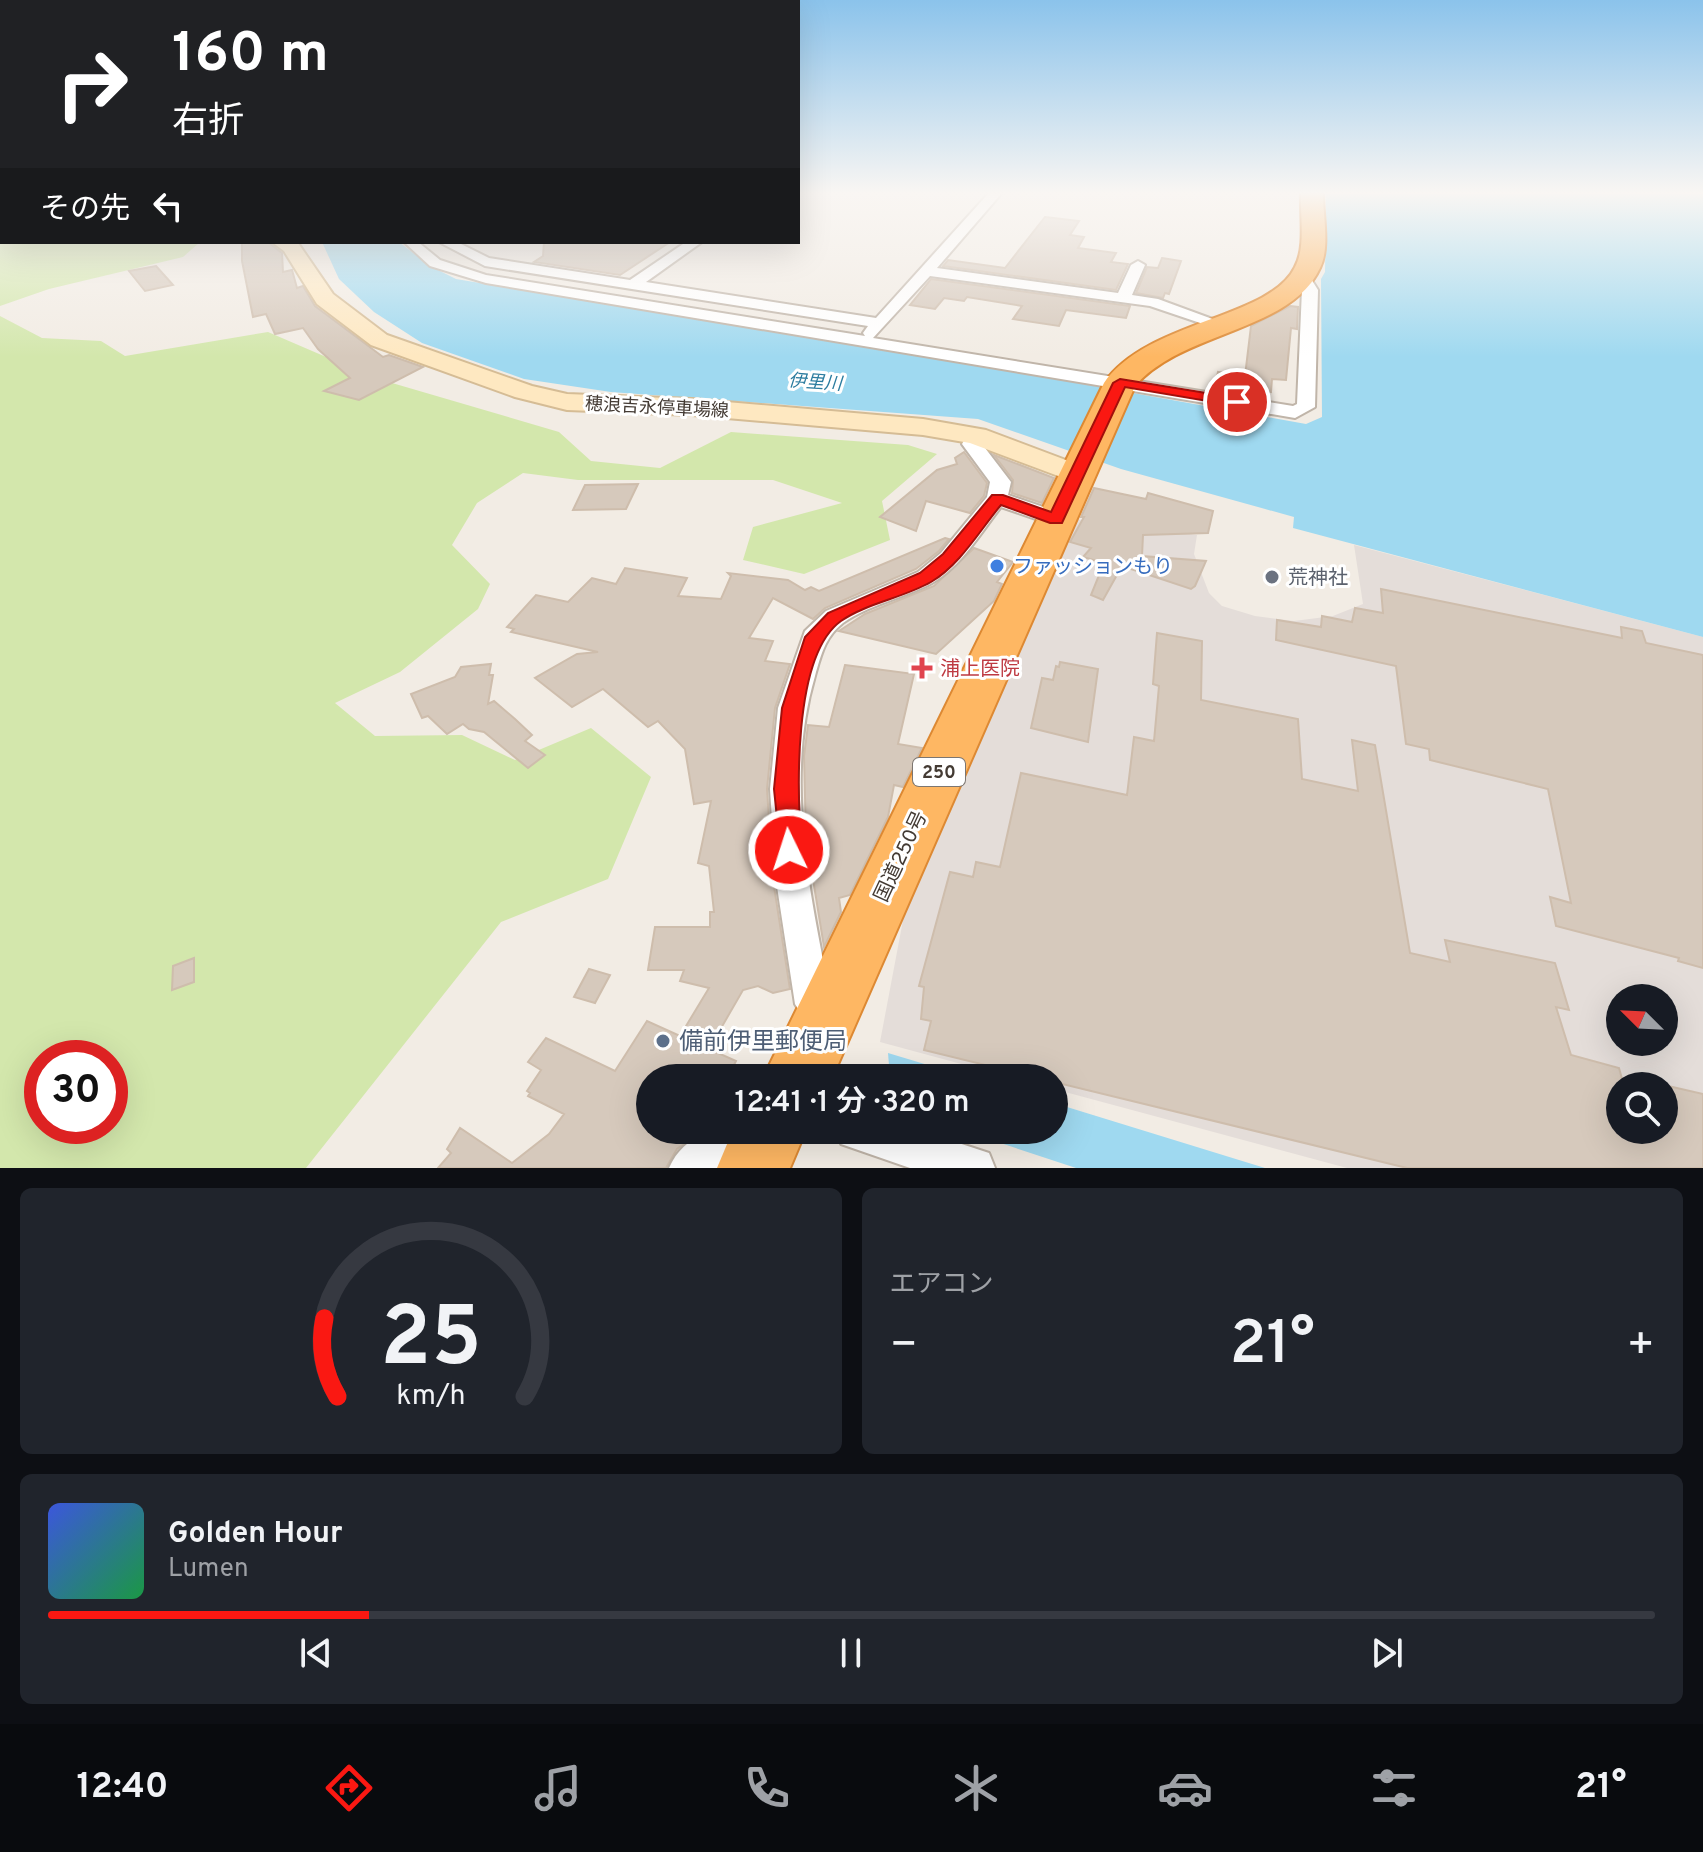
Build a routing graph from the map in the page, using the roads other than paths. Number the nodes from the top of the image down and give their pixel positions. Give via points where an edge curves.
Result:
1 (292, 249) edge
2 (416, 249) edge
3 (459, 249) edge
4 (686, 249) edge
5 (947, 249) edge
6 (1310, 249) edge
7 (1138, 265) dead end
8 (927, 271) junction
9 (1303, 277) junction
10 (634, 284) junction
11 (1123, 298) junction
12 (880, 323) junction
13 (1218, 324) junction
14 (865, 341) junction
15 (1118, 386) junction
16 (976, 436) junction
17 (1079, 469) junction
18 (997, 498) junction
19 (1056, 519) junction
20 (825, 1018) junction
21 (804, 1064) edge
22 (899, 1144) edge
23 (974, 1168) edge

1 - 16 main road, 穂浪吉永停車場線 via 325,299 379,340 524,392 567,402 853,420
2 - 14 street via 451,272
3 - 10 street via 485,262
4 - 10 street
5 - 8 street
6 - 9 highway
7 - 11 street
8 - 11 street
8 - 12 street
9 - 13 highway, 国道250号 / 250 via 1294,288
9 - 15 street via 1310,290 1306,407 1295,412
10 - 12 street
11 - 13 street via 1153,302
12 - 14 street
13 - 15 highway, 国道250号 / 250 via 1151,353 1127,371
14 - 15 street
15 - 17 highway, 国道250号 / 250
16 - 17 main road, 穂浪吉永停車場線
16 - 18 street via 972,444 1001,482
17 - 19 highway, 国道250号 / 250
18 - 19 street
18 - 20 street via 949,558 926,577 835,617 814,637 792,708 785,789 792,880 813,1004
19 - 20 highway, 国道250号 / 250
20 - 21 highway, 国道250号 / 250
22 - 23 street

